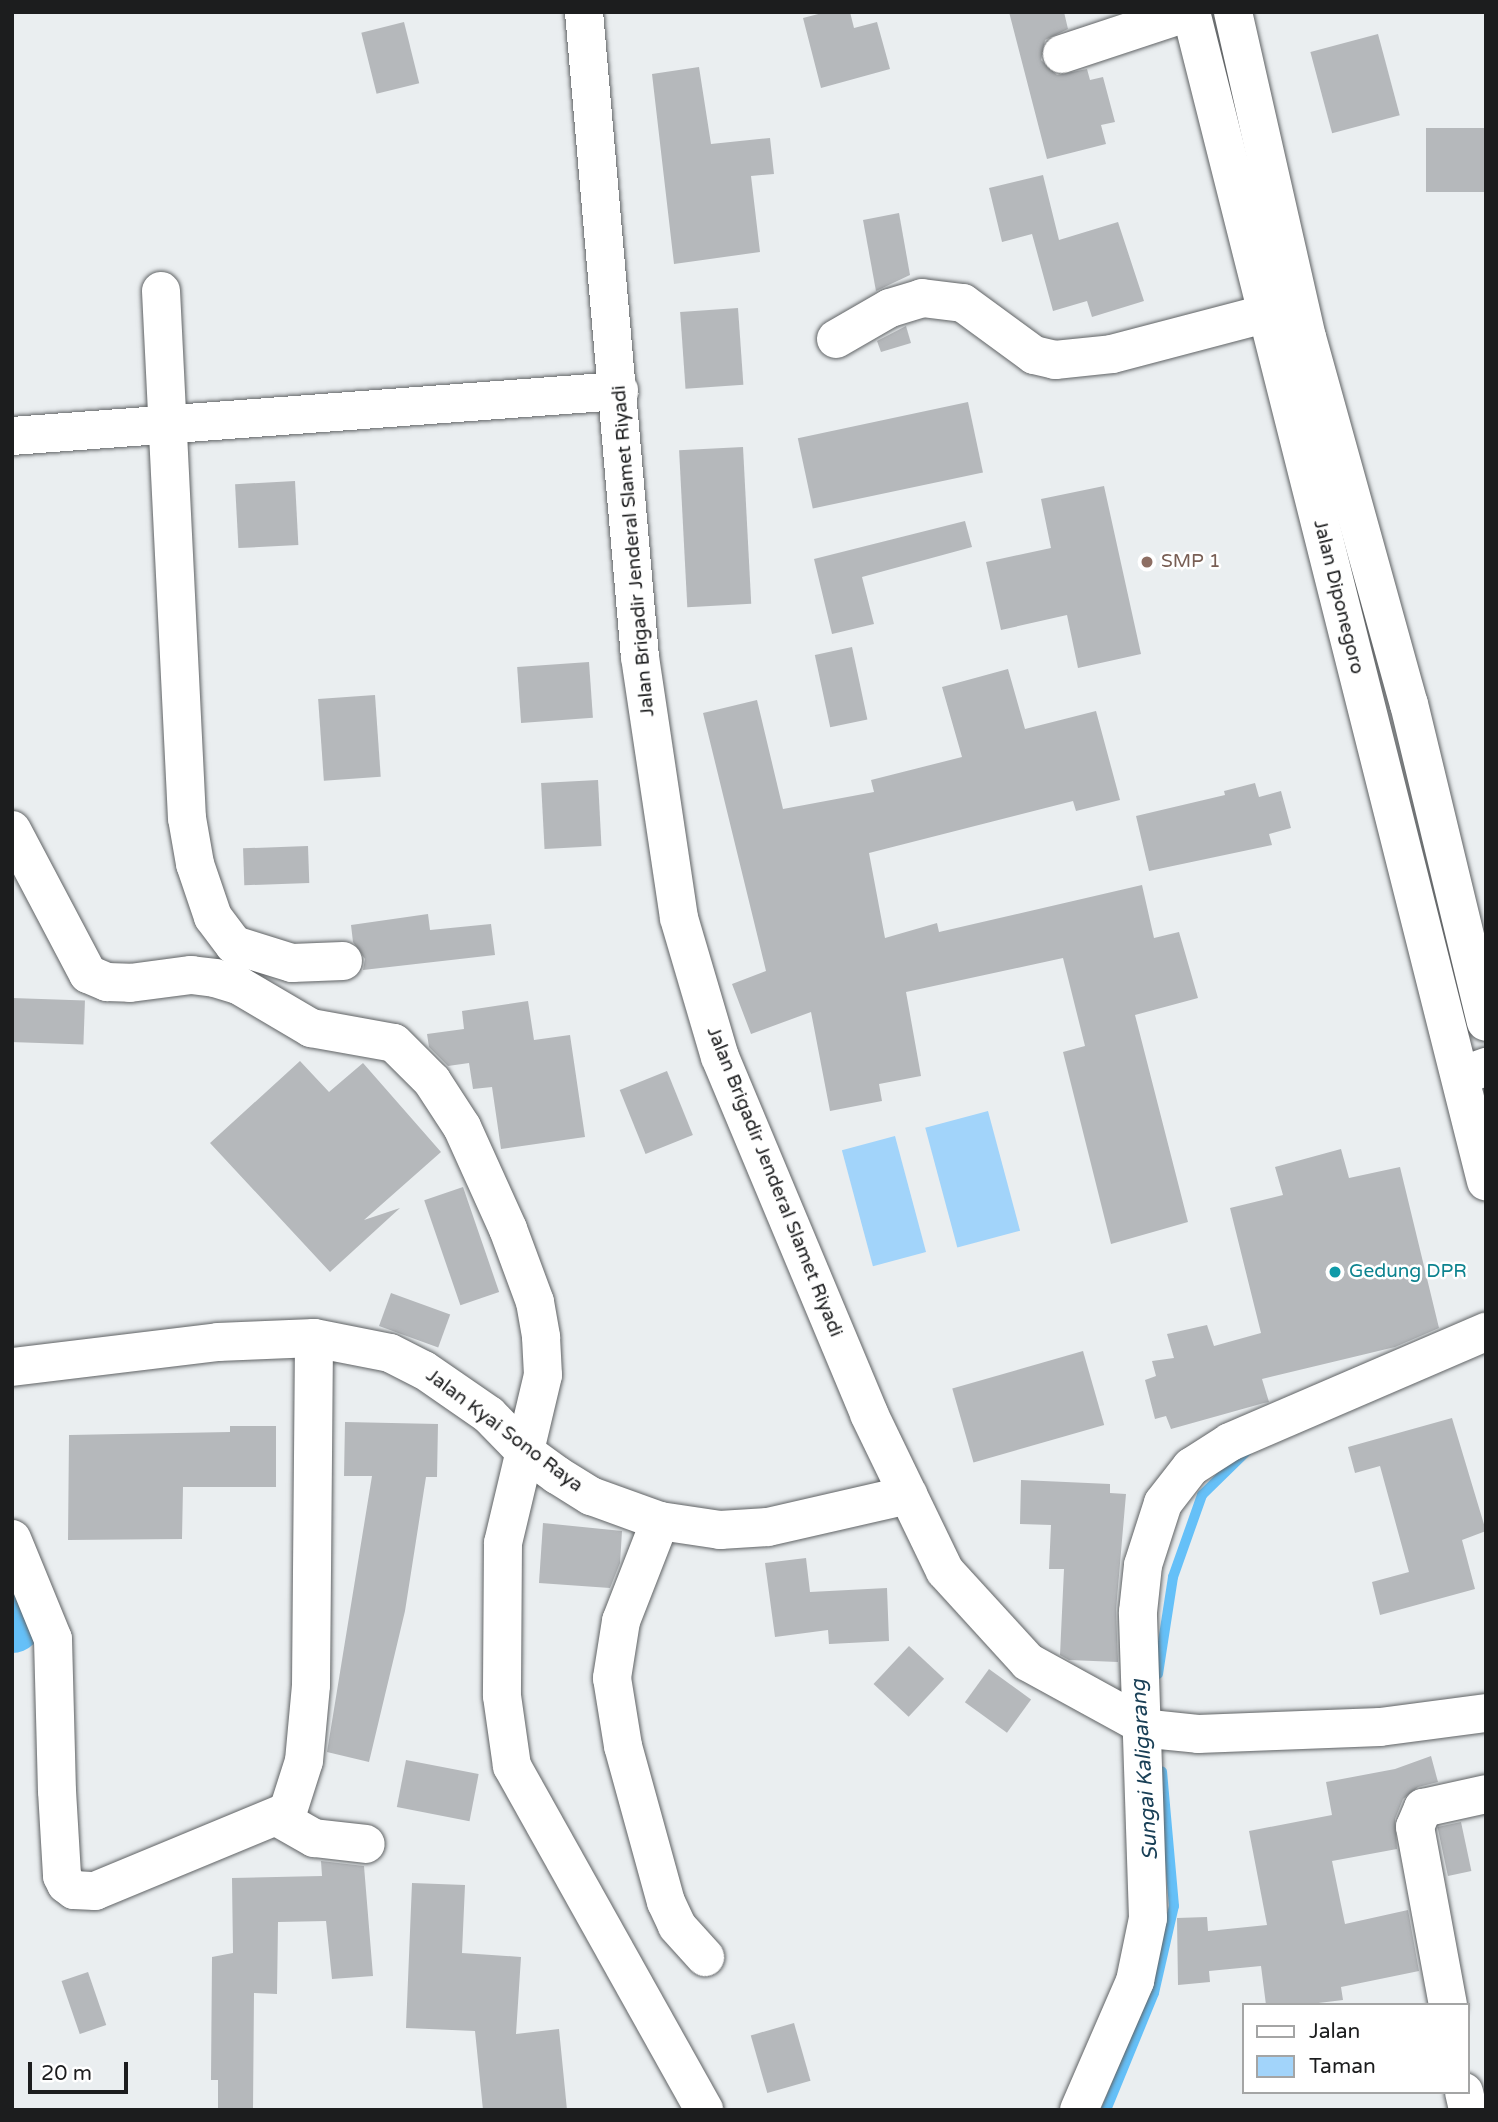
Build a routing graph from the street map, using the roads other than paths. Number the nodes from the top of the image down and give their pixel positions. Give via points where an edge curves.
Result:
1 (584, 12) edge
2 (1190, 12) edge
3 (1233, 12) edge
4 (1062, 54) dead end
5 (161, 291) dead end
6 (1268, 313) junction
7 (836, 339) dead end
8 (619, 391) junction
9 (167, 426) junction
10 (12, 436) edge
11 (1360, 520) junction
12 (1322, 532) junction
13 (12, 830) edge
14 (343, 961) dead end
15 (1486, 1022) edge
16 (1473, 1072) edge
17 (1486, 1181) edge
18 (1486, 1332) edge
19 (314, 1338) junction
20 (12, 1367) edge
21 (524, 1451) junction
22 (908, 1494) junction
23 (660, 1521) junction
24 (12, 1539) edge
25 (1486, 1713) edge
26 (1146, 1728) junction
27 (1486, 1794) edge
28 (277, 1817) junction
29 (366, 1844) dead end
30 (705, 1957) dead end
31 (1448, 2003) edge
32 (704, 2110) edge
33 (1079, 2110) edge

1 - 8 main road, Jalan Brigadir Jenderal Slamet Riyadi
2 - 4 main road
2 - 6 main road, Jalan Diponegoro
3 - 11 main road, Jalan Diponegoro via 1307,337
5 - 9 main road
6 - 7 main road via 1112,354 1055,360 1034,355 963,303 922,298 890,308
6 - 12 main road, Jalan Diponegoro
8 - 9 main road
8 - 22 main road, Jalan Brigadir Jenderal Slamet Riyadi via 640,657 679,918 720,1058 869,1414
9 - 10 main road
9 - 14 main road via 187,818 204,895 213,917 234,945 292,963
11 - 12 main road
11 - 15 main road, Jalan Diponegoro
12 - 16 main road, Jalan Diponegoro
13 - 21 main road via 88,974 107,982 191,975 238,985 311,1028 394,1043 432,1081 462,1127 535,1301 544,1375
16 - 17 main road, Jalan Diponegoro
18 - 26 main road via 1230,1442 1178,1481 1151,1531 1143,1565 1138,1612
19 - 20 main road, Jalan Kyai Sono Raya via 218,1342
19 - 21 main road, Jalan Kyai Sono Raya via 390,1353 424,1370 489,1415
19 - 28 main road via 311,1685 298,1790 288,1811
21 - 23 main road, Jalan Kyai Sono Raya via 591,1496
21 - 32 main road via 503,1544 502,1696 512,1766
22 - 23 main road, Jalan Kyai Sono Raya via 768,1527 720,1530
22 - 26 main road, Jalan Brigadir Jenderal Slamet Riyadi via 946,1571 1028,1662
23 - 30 main road via 621,1621 612,1678 623,1746 666,1902 677,1926
24 - 28 main road via 53,1639 57,1791 66,1884 74,1890 95,1891
25 - 26 main road, Jalan Brigadir Jenderal Slamet Riyadi via 1380,1727 1198,1734
26 - 33 main road via 1144,1944 1135,1980
27 - 31 main road via 1426,1807 1417,1815 1416,1838
28 - 29 main road via 314,1838

